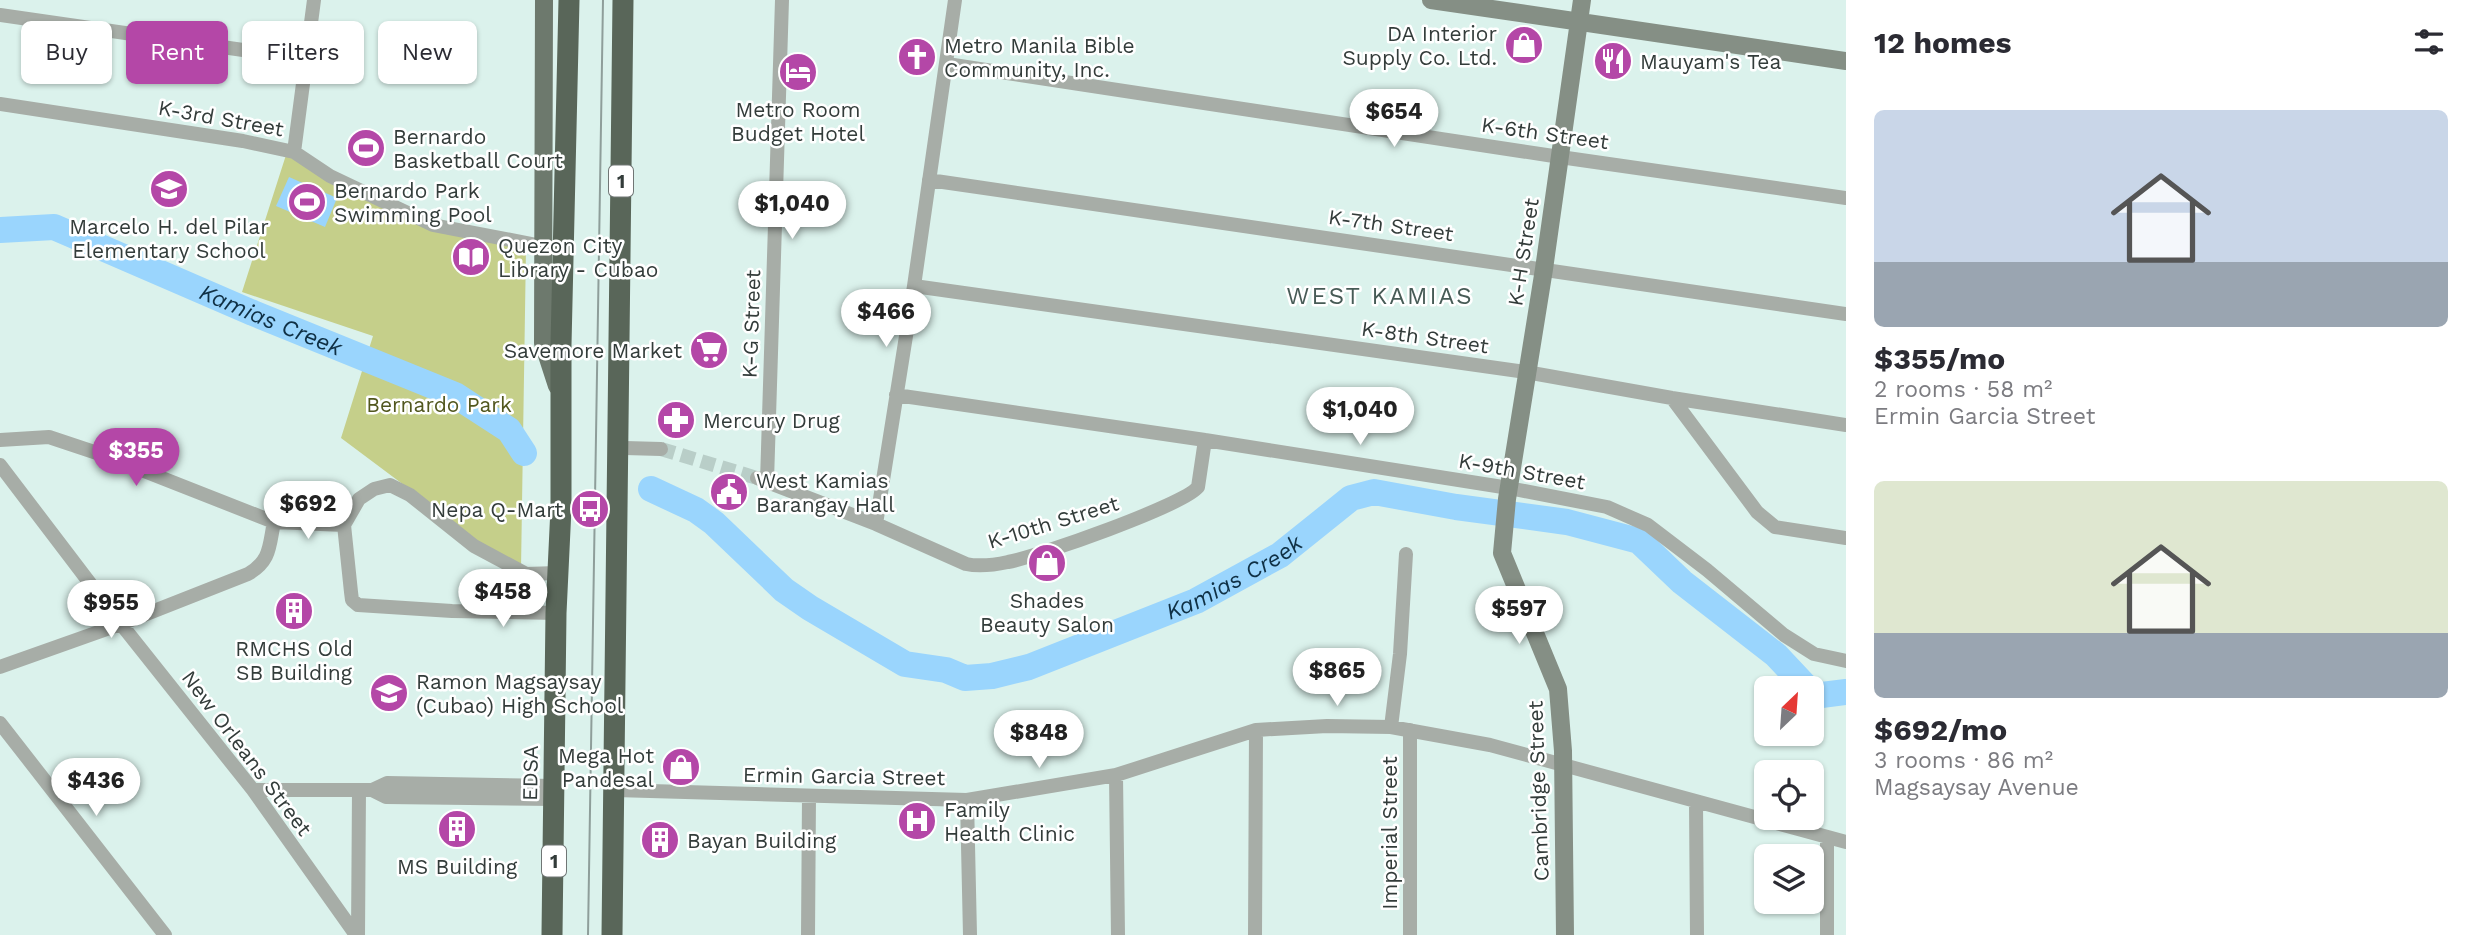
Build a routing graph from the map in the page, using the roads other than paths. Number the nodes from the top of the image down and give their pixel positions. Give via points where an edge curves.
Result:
1 (314, 0) edge
2 (544, 0) edge
3 (569, 0) edge
4 (623, 0) edge
5 (632, 0) edge
6 (782, 0) edge
7 (955, 0) edge
8 (1431, 0) edge
9 (1582, 0) edge
10 (0, 15) edge
11 (311, 21) edge
12 (1579, 22) junction
13 (242, 50) edge
14 (1846, 61) edge
15 (947, 64) junction
16 (303, 84) edge
17 (0, 104) edge
18 (294, 152) junction
19 (1560, 157) junction
20 (929, 180) junction
21 (1846, 198) edge
22 (542, 246) junction
23 (1544, 269) junction
24 (914, 286) junction
25 (1846, 314) edge
26 (1526, 372) junction
27 (896, 395) junction
28 (1672, 398) junction
29 (562, 401) junction
30 (1846, 425) edge
31 (0, 439) edge
32 (1205, 440) junction
33 (625, 448) junction
34 (660, 449) tunnel mouth
35 (0, 465) edge
36 (762, 480) joint
37 (618, 491) junction
38 (1508, 494) junction
39 (274, 522) junction
40 (876, 524) junction
41 (344, 525) junction
42 (1846, 538) edge
43 (1406, 554) dead end
44 (557, 573) junction
45 (556, 613) junction
46 (121, 624) junction
47 (1846, 661) edge
48 (0, 667) edge
49 (0, 723) edge
50 (1391, 727) junction
51 (1256, 730) junction
52 (1410, 730) junction
53 (1562, 765) junction
54 (1116, 775) junction
55 (253, 790) junction
56 (366, 790) junction
57 (615, 790) junction
58 (555, 792) junction
59 (810, 796) junction
60 (967, 800) junction
61 (1696, 802) junction
62 (1827, 837) junction
63 (1846, 842) edge
64 (165, 935) edge
65 (357, 935) edge
66 (552, 935) edge
67 (612, 935) edge
68 (808, 935) edge
69 (970, 935) edge
70 (1118, 935) edge
71 (1255, 935) edge
72 (1410, 935) edge
73 (1565, 935) edge
74 (1697, 935) edge
75 (1828, 935) edge

1 - 11 street
2 - 22 main road, EDSA
3 - 29 highway, EDSA / 1
4 - 37 highway, 1
5 - 33 main road
6 - 36 street, K-G Street
7 - 15 street
8 - 12 street
9 - 12 street, K-H Street
10 - 13 street
12 - 14 street
12 - 19 street, K-H Street
15 - 19 street, K-6th Street
15 - 20 street
16 - 18 street
17 - 18 street, K-3rd Street
18 - 22 street, K-3rd Street via 330,176 433,225
19 - 21 street, K-6th Street
19 - 23 street, K-H Street
20 - 23 street, K-7th Street
20 - 24 street
22 - 29 main road, EDSA via 543,343
23 - 25 street, K-7th Street
23 - 26 street, K-H Street
24 - 26 street, K-8th Street
24 - 27 street
26 - 28 street, K-8th Street
26 - 38 street, K-H Street
27 - 32 street, K-9th Street
27 - 40 street
28 - 30 street, K-8th Street
28 - 42 street via 1765,519 1775,527
29 - 44 highway, EDSA / 1
31 - 39 street via 49,437
32 - 38 street, K-9th Street
32 - 40 street, K-10th Street via 1195,491 1131,520 1011,562 966,564
33 - 34 street
33 - 37 main road
35 - 46 street, New Orleans Street
36 - 40 street, K-10th Street
37 - 57 highway, 1
38 - 47 street, K-9th Street via 1607,507 1648,525 1784,635 1814,654
38 - 53 street, Cambridge Street via 1503,553 1558,689
39 - 41 street
39 - 46 street via 267,558 256,569
41 - 44 street via 359,499 390,485 411,495 474,546 526,574
41 - 45 street via 352,600 358,605
43 - 50 street
44 - 45 highway, EDSA / 1
45 - 58 highway, EDSA / 1
46 - 48 street
46 - 55 street, New Orleans Street
49 - 64 street
50 - 51 street, Ermin Garcia Street
50 - 52 street, Ermin Garcia Street
51 - 54 street, Ermin Garcia Street
51 - 71 street
52 - 53 street, Ermin Garcia Street
52 - 72 street, Imperial Street
53 - 61 street, Ermin Garcia Street
53 - 73 street, Cambridge Street
54 - 60 street, Ermin Garcia Street
54 - 70 street
55 - 56 street
55 - 65 street, New Orleans Street
56 - 58 street via 387,783
56 - 65 street
57 - 59 street, Ermin Garcia Street
57 - 67 highway, 1
58 - 66 highway, EDSA / 1
59 - 60 street, Ermin Garcia Street
59 - 68 street
60 - 69 street
61 - 62 street, Ermin Garcia Street
61 - 74 street
62 - 63 street, Ermin Garcia Street
62 - 75 street

